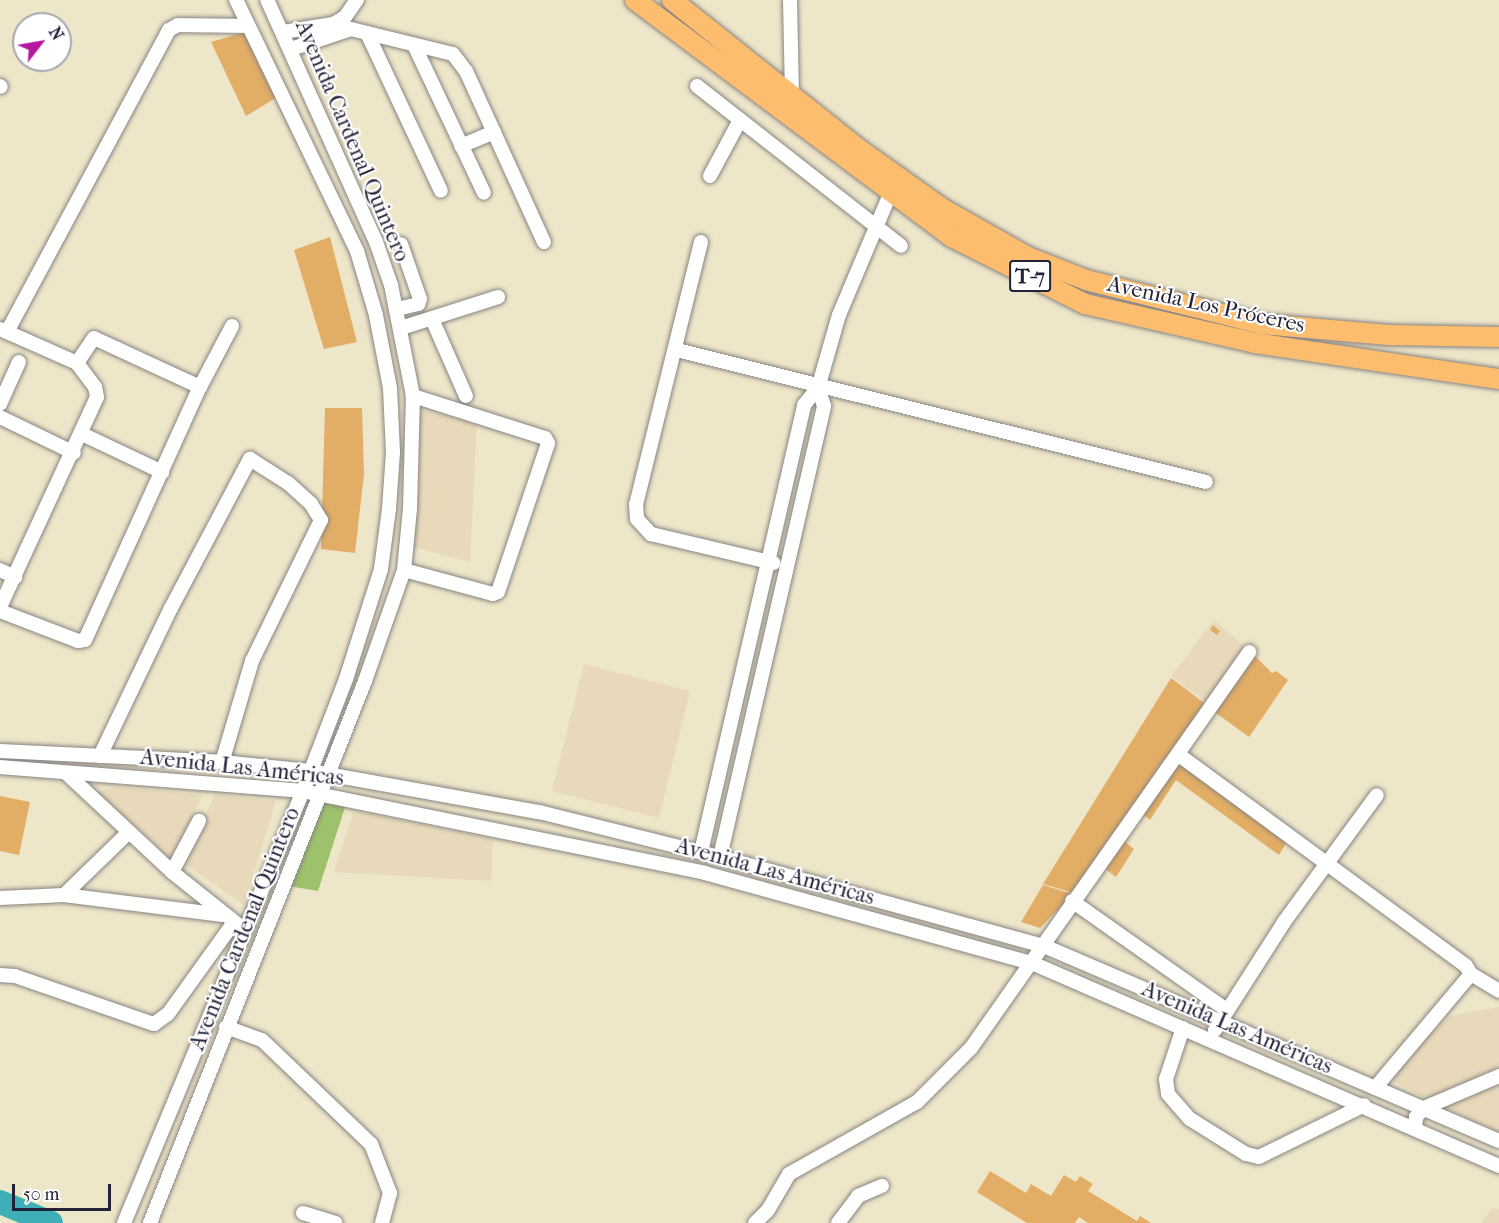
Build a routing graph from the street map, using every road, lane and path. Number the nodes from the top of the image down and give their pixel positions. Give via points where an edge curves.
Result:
1 (236, 0) edge
2 (267, 0) edge
3 (357, 0) edge
4 (635, 0) edge
5 (672, 0) edge
6 (790, 0) edge
7 (248, 26) junction
8 (283, 32) junction
9 (367, 33) junction
10 (415, 47) junction
11 (291, 49) junction
12 (697, 86) dead end
13 (792, 96) junction
14 (740, 120) junction
15 (494, 132) junction
16 (461, 146) junction
17 (710, 176) dead end
18 (441, 191) dead end
19 (484, 193) dead end
20 (890, 194) junction
21 (878, 229) junction
22 (544, 242) dead end
23 (701, 242) dead end
24 (401, 244) dead end
25 (901, 246) dead end
26 (498, 297) dead end
27 (397, 309) junction
28 (432, 319) junction
29 (232, 326) dead end
30 (401, 328) junction
31 (3, 331) edge
32 (1499, 337) edge
33 (677, 350) junction
34 (20, 362) dead end
35 (77, 363) junction
36 (1499, 379) edge
37 (200, 387) junction
38 (818, 388) junction
39 (413, 396) junction
40 (466, 396) dead end
41 (0, 404) edge
42 (0, 417) edge
43 (82, 434) junction
44 (74, 453) junction
45 (162, 471) junction
46 (1206, 482) dead end
47 (767, 562) junction
48 (786, 566) junction
49 (0, 570) edge
50 (404, 570) junction
51 (15, 577) junction
52 (0, 609) edge
53 (1249, 651) dead end
54 (0, 751) edge
55 (1179, 755) junction
56 (100, 756) junction
57 (222, 762) junction
58 (0, 767) edge
59 (310, 771) junction
60 (66, 773) junction
61 (329, 775) junction
62 (303, 791) junction
63 (322, 795) junction
64 (1377, 795) dead end
65 (199, 821) dead end
66 (128, 833) junction
67 (701, 852) junction
68 (720, 857) junction
69 (1326, 864) junction
70 (172, 872) junction
71 (64, 895) junction
72 (0, 898) edge
73 (1072, 901) junction
74 (235, 922) junction
75 (1044, 946) junction
76 (1032, 963) junction
77 (1471, 974) junction
78 (0, 975) edge
79 (1499, 991) edge
80 (1225, 1009) junction
81 (1218, 1022) junction
82 (226, 1027) junction
83 (1183, 1028) junction
84 (1211, 1038) junction
85 (1495, 1081) edge
86 (1374, 1088) junction
87 (1364, 1106) junction
88 (1424, 1108) junction
89 (1415, 1129) junction
90 (1499, 1141) edge
91 (1499, 1166) edge
92 (882, 1186) dead end
93 (303, 1213) dead end
94 (124, 1223) edge
95 (150, 1223) edge
96 (336, 1223) edge
97 (382, 1223) edge
98 (755, 1223) edge
99 (838, 1223) edge

1 - 7 street, Avenida Cardenal Quintero
2 - 8 street, Avenida Cardenal Quintero
3 - 8 street via 345,17 333,24
4 - 20 highway, Avenida Los Próceres / T-7
5 - 13 highway, Avenida Los Próceres / T-7
6 - 13 street
7 - 31 street via 178,25 170,30
7 - 59 street, Avenida Cardenal Quintero via 357,251 376,315 390,388 393,452 381,569
8 - 11 street, Avenida Cardenal Quintero
9 - 10 street
9 - 11 street via 351,29
9 - 18 street
10 - 15 street via 453,54 461,60
10 - 16 street
11 - 27 street, Avenida Cardenal Quintero via 376,242
12 - 14 street
13 - 32 highway, Avenida Los Próceres / T-7 via 943,209 1028,257 1086,280 1262,324 1389,335
14 - 17 street
14 - 21 street
15 - 16 street
15 - 22 street
16 - 19 street
20 - 21 street
20 - 36 highway, Avenida Los Próceres / T-7 via 952,237 1085,304 1255,343
21 - 25 street
21 - 38 street via 839,315
23 - 33 street
24 - 27 street via 420,298 418,304
26 - 28 street
27 - 30 street, Avenida Cardenal Quintero
28 - 30 street
28 - 40 street
29 - 37 street
30 - 39 street, Avenida Cardenal Quintero
31 - 35 street
33 - 38 street
33 - 47 street via 636,504 637,519 651,534
34 - 41 street
35 - 37 street via 94,338
35 - 43 street via 97,392
37 - 45 street
38 - 46 street
38 - 47 street via 804,405
38 - 48 street via 824,406
39 - 50 street, Avenida Cardenal Quintero
39 - 50 street via 545,438 548,443 498,592 493,594
42 - 44 street
43 - 44 street
43 - 45 street
44 - 51 street
45 - 52 street via 85,640 78,641
47 - 48 street
47 - 67 street
48 - 68 street
49 - 51 street
50 - 61 street, Avenida Cardenal Quintero
51 - 52 street
53 - 55 street
54 - 56 street, Avenida Las Américas
55 - 69 street
55 - 73 street
56 - 57 street, Avenida Las Américas
56 - 57 street via 171,608 250,459 288,483 321,520 252,661
57 - 59 street, Avenida Las Américas
58 - 60 street, Avenida Las Américas
59 - 61 street, Avenida Las Américas
59 - 62 street, Avenida Cardenal Quintero
60 - 62 street, Avenida Las Américas
60 - 66 street
61 - 63 street, Avenida Cardenal Quintero
61 - 67 street, Avenida Las Américas via 539,812
62 - 63 street, Avenida Las Américas
62 - 74 street, Avenida Cardenal Quintero
63 - 76 street, Avenida Las Américas via 705,873
63 - 82 street, Avenida Cardenal Quintero
64 - 69 street
65 - 70 street
66 - 70 street
66 - 71 street
67 - 68 street, Avenida Las Américas
68 - 75 street, Avenida Las Américas
69 - 77 street via 1466,966
69 - 80 street
70 - 74 street
71 - 72 street
71 - 74 street
73 - 75 street
73 - 80 street
74 - 78 street via 168,1014 154,1024 15,976
74 - 94 street, Avenida Cardenal Quintero via 187,1068
75 - 76 street
75 - 81 street, Avenida Las Américas
76 - 83 street, Avenida Las Américas
76 - 98 street via 971,1048 917,1102 789,1174 768,1210
77 - 79 street
77 - 86 street
80 - 81 street
81 - 84 street
81 - 86 street, Avenida Las Américas
82 - 95 street, Avenida Cardenal Quintero
82 - 97 street via 262,1040 371,1144 390,1193
83 - 84 street, Avenida Las Américas
83 - 87 street via 1166,1079 1168,1094 1190,1119 1246,1154 1258,1157
84 - 87 street, Avenida Las Américas
85 - 88 street
86 - 88 street, Avenida Las Américas
87 - 89 street, Avenida Las Américas
88 - 89 street via 1416,1117
88 - 90 street, Avenida Las Américas
89 - 91 street, Avenida Las Américas
92 - 99 street via 858,1196
93 - 96 street

